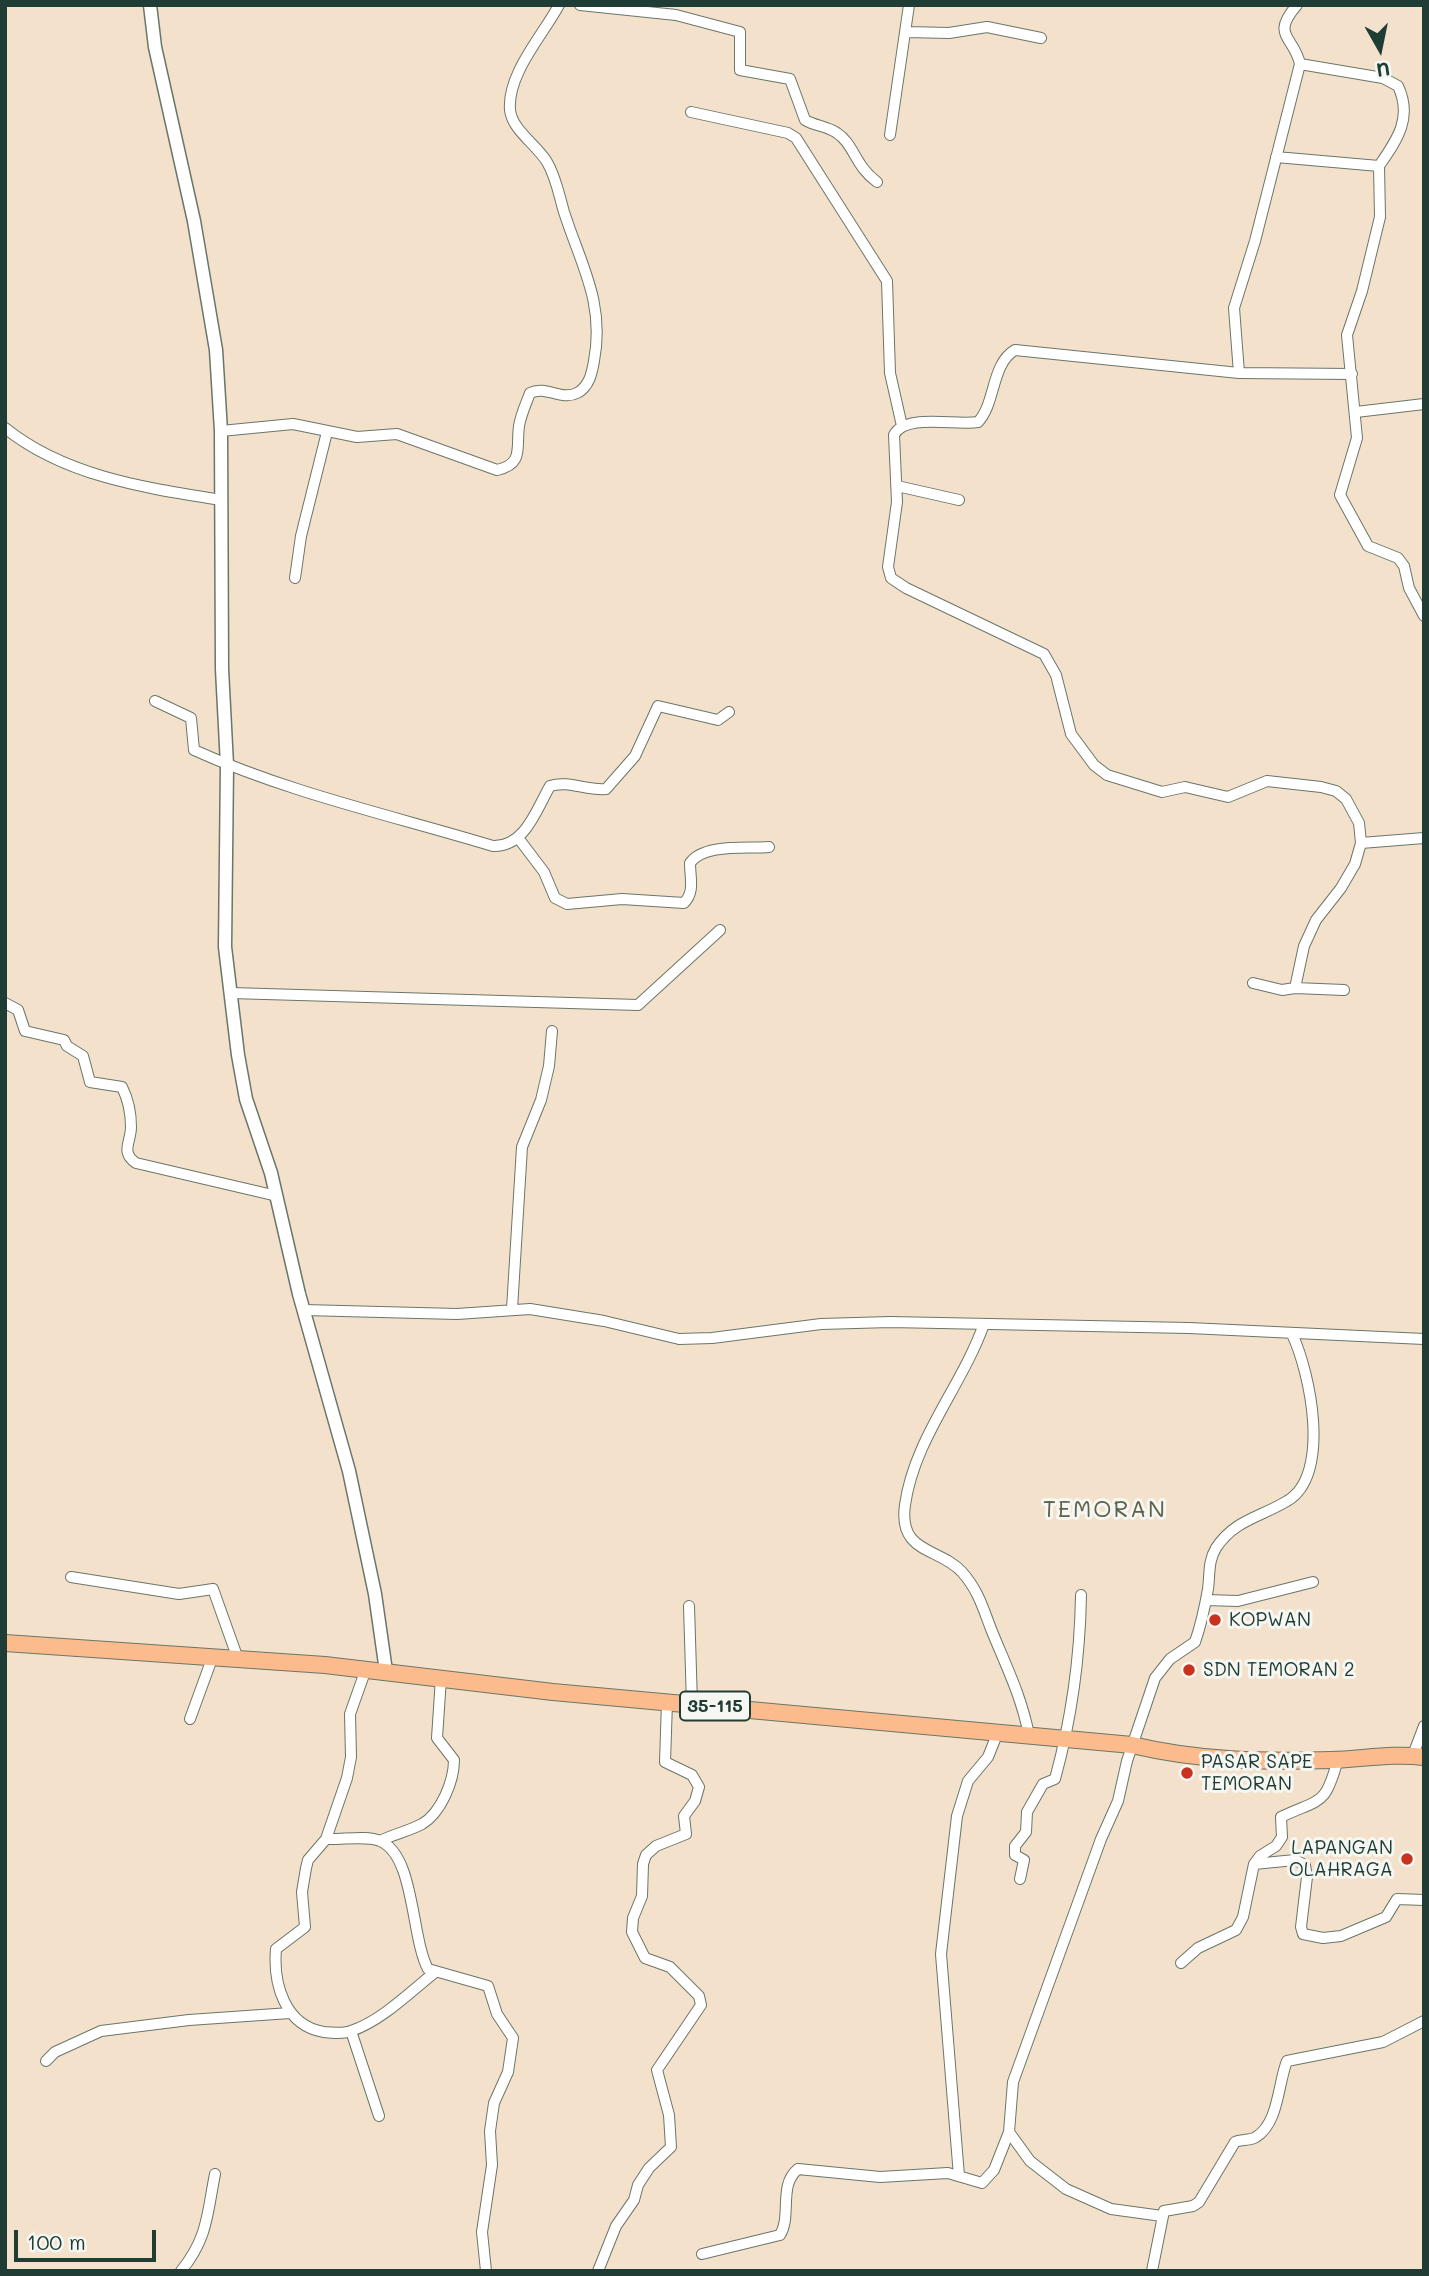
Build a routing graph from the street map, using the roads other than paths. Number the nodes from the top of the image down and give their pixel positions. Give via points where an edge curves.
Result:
1 (150, 5) edge
2 (559, 5) edge
3 (580, 5) edge
4 (909, 5) edge
5 (1297, 5) edge
6 (650, 9) edge
7 (907, 32) junction
8 (1041, 38) dead end
9 (1300, 64) junction
10 (691, 112) dead end
11 (890, 135) dead end
12 (1276, 157) junction
13 (1379, 166) junction
14 (877, 182) dead end
15 (1239, 373) junction
16 (1352, 374) junction
17 (1424, 404) edge
18 (1356, 412) junction
19 (902, 426) junction
20 (5, 428) edge
21 (221, 431) junction
22 (327, 432) junction
23 (897, 486) junction
24 (221, 500) junction
25 (960, 500) dead end
26 (295, 578) dead end
27 (1424, 616) edge
28 (155, 701) dead end
29 (729, 712) dead end
30 (227, 765) junction
31 (1424, 838) edge
32 (519, 839) junction
33 (1361, 843) junction
34 (769, 847) dead end
35 (720, 930) dead end
36 (1253, 982) dead end
37 (1295, 988) junction
38 (1344, 990) dead end
39 (231, 993) junction
40 (5, 1003) edge
41 (552, 1031) dead end
42 (277, 1196) junction
43 (512, 1309) junction
44 (304, 1310) junction
45 (984, 1324) junction
46 (1292, 1334) junction
47 (1424, 1339) edge
48 (71, 1577) dead end
49 (1313, 1582) dead end
50 (1081, 1595) dead end
51 (1206, 1600) junction
52 (690, 1606) dead end
53 (5, 1643) edge
54 (213, 1656) junction
55 (238, 1659) junction
56 (366, 1669) junction
57 (386, 1671) junction
58 (441, 1678) junction
59 (667, 1702) junction
60 (692, 1704) junction
61 (190, 1719) dead end
62 (1424, 1726) edge
63 (998, 1732) junction
64 (1029, 1735) junction
65 (1066, 1738) junction
66 (1132, 1745) junction
67 (1418, 1756) edge
68 (1338, 1759) junction
69 (326, 1839) junction
70 (380, 1841) junction
71 (1254, 1864) junction
72 (1020, 1879) dead end
73 (1424, 1900) edge
74 (1181, 1963) dead end
75 (434, 1973) junction
76 (290, 2013) junction
77 (1424, 2021) edge
78 (351, 2031) junction
79 (46, 2061) dead end
80 (379, 2116) dead end
81 (1009, 2132) junction
82 (215, 2174) dead end
83 (959, 2176) junction
84 (1162, 2216) junction
85 (702, 2254) dead end
86 (181, 2271) edge
87 (486, 2271) edge
88 (598, 2271) edge
89 (1152, 2271) edge

1 - 21 street via 209,305
2 - 22 street via 518,75 510,113 553,175 595,299 596,346 588,382 567,395 545,390 530,393 521,419 518,458 497,470 397,434 357,437
3 - 6 street
4 - 7 street
5 - 9 street via 1284,25 1284,34
6 - 14 street via 740,32 740,70 790,79 805,120 838,133 863,172
7 - 8 street via 949,33 987,27
7 - 11 street
9 - 12 street
9 - 13 street via 1383,78 1398,86 1404,123
10 - 19 street via 788,132 796,138 887,281 890,373
12 - 13 street
12 - 15 street via 1234,308
13 - 16 street via 1380,217 1347,335
15 - 16 street
15 - 19 street via 1015,350 1002,365 978,422
16 - 18 street
17 - 18 street
18 - 27 street via 1355,451 1341,486 1343,505 1368,546 1398,558 1404,566 1409,589
19 - 23 street via 893,443
20 - 24 street via 38,452 105,477
21 - 22 street via 293,424
21 - 24 street
22 - 26 street
23 - 25 street
23 - 33 street via 888,567 891,578 1044,654 1056,675 1071,734 1094,765 1107,775 1154,790 1185,787 1222,797 1267,781 1336,791 1359,823
24 - 30 street
28 - 30 street via 191,718 194,750
29 - 32 street via 718,720 658,706 635,756 606,789 561,782 550,786
30 - 32 street via 494,846 507,846
30 - 39 street via 225,931
31 - 33 street
32 - 34 street via 544,872 555,898 567,904 622,899 684,904 692,886 690,863 699,855
33 - 37 street via 1355,864 1304,946
35 - 39 street via 638,1006
36 - 37 street via 1282,990
37 - 38 street
39 - 42 street via 246,1099
40 - 42 street via 18,1010 25,1031 57,1036 83,1056 90,1082 122,1087 131,1129 126,1150 136,1163
41 - 43 street via 541,1100 522,1147
42 - 44 street
43 - 44 street via 457,1314
43 - 45 street via 567,1314 679,1339 821,1324
44 - 57 street via 353,1490
45 - 46 street
45 - 64 street via 970,1361 928,1437 909,1488 905,1522 916,1546 959,1569 980,1596 1014,1679
46 - 47 street
46 - 51 street via 1302,1357 1313,1420 1307,1472 1291,1499 1246,1519 1220,1543 1210,1559
48 - 55 street via 179,1594 212,1589
49 - 51 street via 1238,1601
50 - 65 street via 1080,1654
51 - 66 street via 1195,1642 1170,1659 1155,1678
52 - 60 street
53 - 54 main road, 35-115
54 - 55 main road, 35-115
54 - 61 street
55 - 56 main road, 35-115
56 - 57 main road, 35-115
56 - 69 street via 351,1714 351,1766
57 - 58 main road, 35-115
58 - 59 main road, 35-115
58 - 70 street via 437,1738 454,1760 449,1784 428,1820
59 - 60 main road, 35-115
59 - 88 street via 665,1762 692,1774 699,1787 684,1815 686,1834 646,1855 632,1932 645,1958 670,1967 699,1996 701,2004 657,2070 671,2147 638,2185 635,2200 616,2226
60 - 63 main road, 35-115
62 - 67 street
63 - 64 main road, 35-115
63 - 83 street via 988,1757 968,1781 957,1816 941,1954
64 - 65 main road, 35-115
65 - 66 main road, 35-115
65 - 72 street via 1055,1779 1043,1784 1027,1812 1026,1832 1015,1846 1015,1855 1024,1860
66 - 68 main road, 35-115 via 1234,1761
66 - 81 street via 1118,1801 1013,2082
67 - 68 main road, 35-115
68 - 71 street via 1327,1793 1309,1807 1282,1816 1280,1842
69 - 70 street
69 - 76 street via 308,1860 302,1892 304,1927 276,1948 278,1983
70 - 75 street via 400,1865 419,1953
71 - 73 street via 1295,1860 1305,1866 1301,1927 1308,1937 1340,1936 1386,1917 1397,1899
71 - 74 street via 1236,1930 1198,1948
75 - 78 street
75 - 87 street via 488,1986 497,2014 513,2038 490,2131 492,2165 482,2232
76 - 78 street via 314,2030
76 - 79 street via 101,2031 55,2052
77 - 84 street via 1382,2042 1287,2060 1264,2130 1253,2139 1235,2142 1199,2202 1170,2208
78 - 80 street
81 - 83 street via 986,2180 975,2183
81 - 84 street via 1030,2161 1066,2189 1111,2209
82 - 86 street via 204,2236
83 - 85 street via 880,2177 798,2169 791,2175 786,2193 780,2235
84 - 89 street

